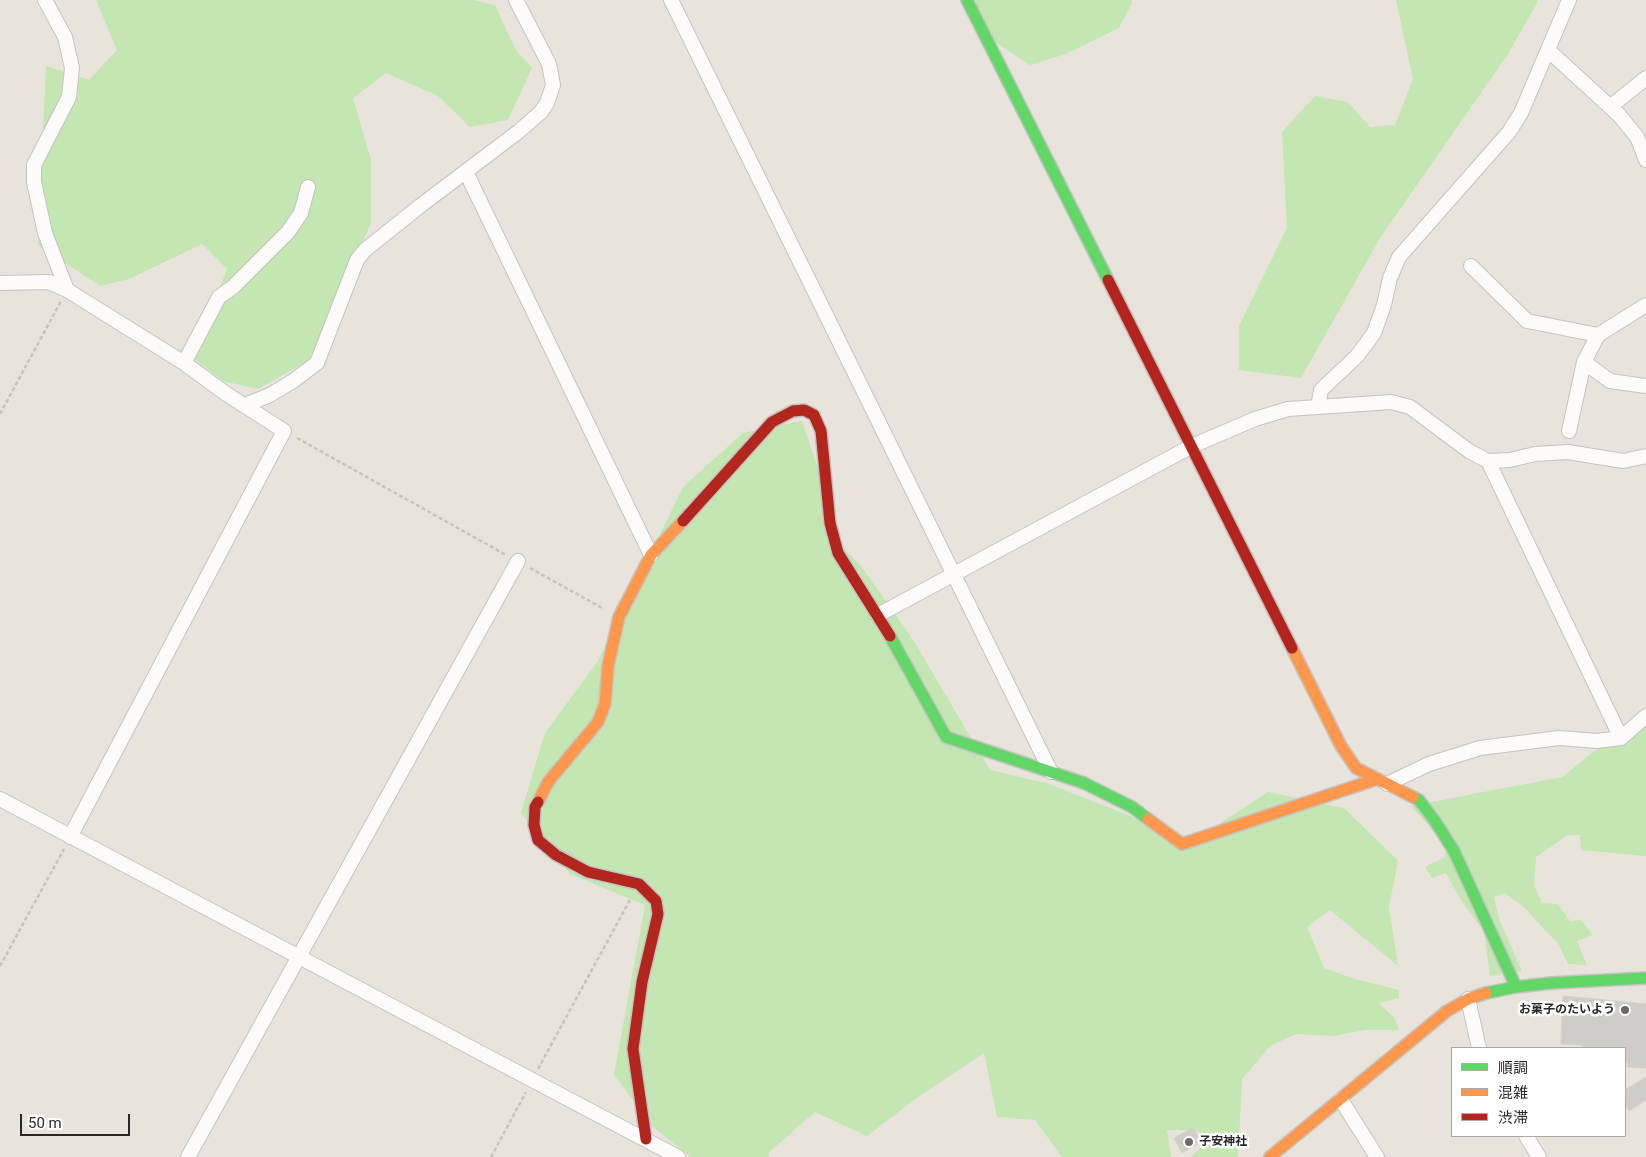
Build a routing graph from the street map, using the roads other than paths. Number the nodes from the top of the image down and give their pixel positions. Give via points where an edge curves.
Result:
1 (45, 0) edge
2 (516, 0) edge
3 (671, 0) edge
4 (1569, 0) edge
5 (972, 3) edge
6 (1548, 50) junction
7 (1646, 78) edge
8 (1610, 107) junction
9 (1646, 160) edge
10 (466, 172) junction
11 (308, 187) dead end
12 (1471, 266) dead end
13 (0, 283) edge
14 (67, 290) junction
15 (1646, 305) edge
16 (1598, 335) junction
17 (1584, 362) junction
18 (184, 363) junction
19 (1646, 386) edge
20 (245, 405) junction
21 (1318, 406) junction
22 (1569, 430) dead end
23 (1192, 446) junction
24 (1646, 456) edge
25 (1488, 461) junction
26 (651, 556) junction
27 (518, 561) road end
28 (954, 574) junction
29 (878, 615) junction
30 (1646, 716) edge
31 (1621, 738) junction
32 (1051, 772) junction
33 (1382, 781) junction
34 (0, 799) edge
35 (70, 837) junction
36 (298, 957) junction
37 (1646, 978) edge
38 (1516, 987) junction
39 (1468, 999) junction
40 (1479, 1047) edge
41 (1341, 1100) junction
42 (1527, 1137) edge
43 (646, 1140) junction
44 (188, 1157) edge
45 (678, 1157) edge
46 (1270, 1157) edge
47 (1377, 1157) edge
48 (1539, 1157) edge

1 - 14 street via 65,37 72,68 69,97 34,165 34,182 44,233
2 - 10 street via 549,64 553,85 541,112
3 - 28 street
4 - 6 street
5 - 23 street
6 - 8 street
6 - 21 street via 1521,113 1509,132 1399,258 1374,333 1357,356 1321,390
7 - 8 street
8 - 9 street via 1637,137
10 - 20 street via 384,234 357,260 317,363 270,395
10 - 26 street
11 - 18 street via 301,212 288,232 219,297
12 - 16 street via 1527,321
13 - 14 street via 49,282
14 - 18 street
15 - 16 street
16 - 17 street
17 - 19 street via 1610,381
17 - 22 street
18 - 20 street
20 - 35 street via 284,431
21 - 23 street via 1288,409 1255,419
21 - 25 street via 1391,402 1410,407 1469,451
23 - 28 street
23 - 33 street via 1341,746 1356,768
24 - 25 street via 1623,461 1568,452
25 - 31 street
26 - 29 street via 772,422 793,411 804,410 814,415 821,431 830,523 838,553
26 - 43 street via 619,617 608,666 605,704 598,722 548,782 535,807 534,825 538,840 556,855 588,872 639,884 656,901 658,914 642,982 634,1049
27 - 36 street
28 - 29 street
28 - 32 street
29 - 32 street via 946,736
30 - 31 street
31 - 33 street via 1597,741 1559,738 1480,748
32 - 33 street via 1084,783 1132,806 1182,844
33 - 38 street via 1419,800 1454,851
34 - 35 street
35 - 36 street
36 - 43 street
36 - 44 street
37 - 38 street
38 - 39 street
39 - 40 street
39 - 41 street via 1447,1011
41 - 46 street
41 - 47 street
42 - 48 street
43 - 45 street

